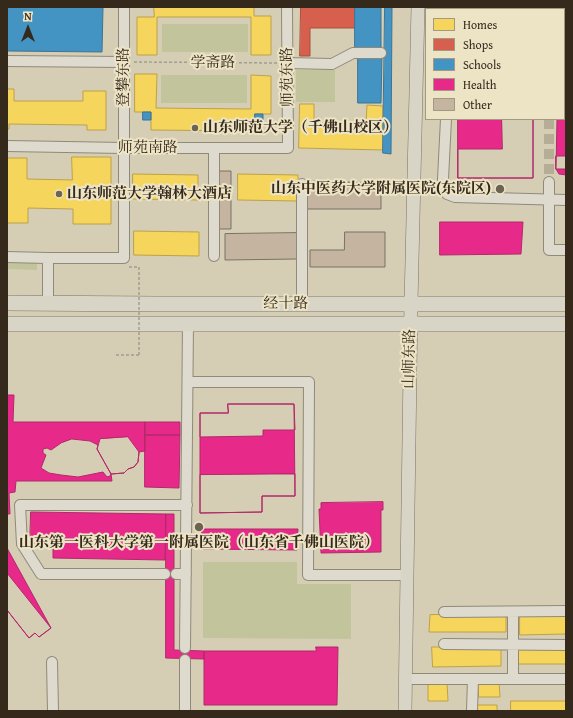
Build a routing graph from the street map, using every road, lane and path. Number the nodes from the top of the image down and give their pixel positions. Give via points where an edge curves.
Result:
1 (124, 7) edge
2 (287, 7) edge
3 (418, 7) edge
4 (381, 53) dead end
5 (7, 61) edge
6 (124, 62) junction
7 (139, 62) dead end
8 (288, 63) junction
9 (421, 74) edge
10 (446, 120) edge
11 (7, 146) edge
12 (124, 148) junction
13 (214, 148) junction
14 (288, 148) joint
15 (549, 182) tunnel mouth
16 (302, 184) dead end
17 (549, 200) junction
18 (566, 200) edge
19 (566, 250) edge
20 (214, 256) dead end
21 (7, 257) edge
22 (48, 258) junction
23 (139, 267) dead end
24 (7, 303) edge
25 (48, 303) junction
26 (302, 303) junction
27 (411, 303) junction
28 (566, 304) edge
29 (188, 323) junction
30 (7, 324) edge
31 (411, 324) junction
32 (566, 324) edge
33 (116, 355) dead end
34 (188, 382) junction
35 (187, 505) junction
36 (165, 574) dead end
37 (176, 574) dead end
38 (186, 574) junction
39 (408, 575) junction
40 (566, 611) edge
41 (444, 612) dead end
42 (513, 612) junction
43 (444, 644) dead end
44 (513, 645) junction
45 (566, 645) edge
46 (186, 648) dead end
47 (185, 660) dead end
48 (52, 662) dead end
49 (406, 679) junction
50 (473, 679) junction
51 (513, 679) junction
52 (566, 679) edge
53 (53, 711) edge
54 (185, 711) edge
55 (405, 711) edge
56 (472, 711) edge

1 - 6 street, 登攀东路
2 - 8 street, 师苑东路
3 - 9 main road, 山师东路
4 - 8 street via 353,53 332,64
5 - 6 street
6 - 12 street, 登攀东路
7 - 8 path, 学斋路
8 - 14 street, 师苑东路
9 - 27 main road, 山师东路
10 - 17 street via 443,179 447,194 455,197
11 - 12 street, 师苑南路
12 - 13 street, 师苑南路
12 - 22 street, 登攀东路 via 124,258
13 - 14 street, 师苑南路
13 - 20 street
15 - 17 street
16 - 26 street
17 - 18 street
17 - 19 street via 549,250
21 - 22 street
22 - 25 street
23 - 33 path, bridge via 139,355
24 - 25 highway, 经十路
25 - 26 highway, 经十路
26 - 27 highway, 经十路
27 - 28 highway, 经十路
27 - 31 main road, 山师东路
29 - 30 highway, 经十路
29 - 31 highway, 经十路
29 - 34 street
31 - 32 highway, 经十路
31 - 39 main road, 山师东路
34 - 35 street
34 - 39 street via 309,382 308,575
35 - 36 street via 20,505 22,544 41,574
35 - 38 street
37 - 38 street
38 - 46 street
39 - 49 main road, 山师东路
40 - 42 street
41 - 42 street
42 - 44 street
43 - 44 street
44 - 45 street
44 - 51 street
47 - 54 street
48 - 53 street
49 - 50 street
49 - 55 main road, 山师东路
50 - 51 street
50 - 56 street
51 - 52 street

